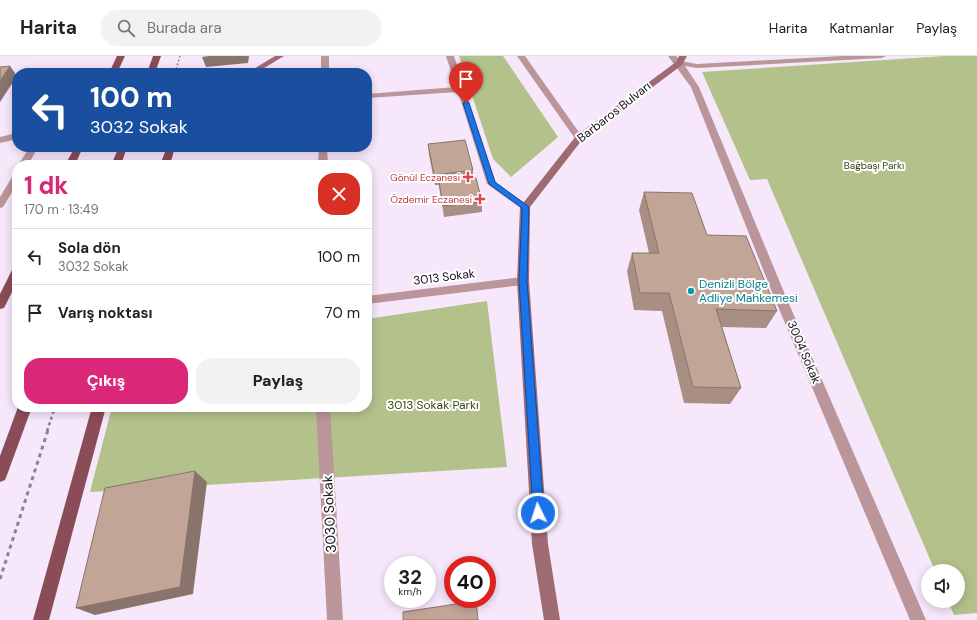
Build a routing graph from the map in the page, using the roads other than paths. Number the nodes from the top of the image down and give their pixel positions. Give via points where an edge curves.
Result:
1 (121, 56) edge
2 (157, 56) edge
3 (280, 56) edge
4 (325, 56) edge
5 (450, 56) edge
6 (521, 56) edge
7 (882, 56) edge
8 (678, 58) edge
9 (115, 68) edge
10 (153, 68) edge
11 (260, 68) edge
12 (325, 68) edge
13 (461, 89) junction
14 (372, 96) edge
15 (12, 137) edge
16 (579, 138) junction
17 (0, 140) edge
18 (12, 185) edge
19 (0, 205) edge
20 (525, 207) junction
21 (12, 281) edge
22 (523, 281) junction
23 (372, 299) edge
24 (0, 305) edge
25 (23, 412) edge
26 (98, 412) edge
27 (323, 412) edge
28 (0, 475) edge
29 (41, 620) edge
30 (335, 620) edge
31 (552, 620) edge
32 (918, 620) edge

1 - 9 main road
2 - 10 main road
3 - 11 street
4 - 12 street
5 - 13 street
6 - 16 street
7 - 8 street via 697,66
8 - 16 street, Barbaros Bulvarı
8 - 32 street, 3004 Sokak via 695,87 783,304
13 - 14 street
13 - 20 street via 492,184
15 - 17 street
16 - 20 street, Barbaros Bulvarı
18 - 19 street
20 - 22 street
21 - 24 main road
22 - 23 street, 3013 Sokak
22 - 31 street via 540,544
25 - 28 main road
26 - 29 main road
27 - 30 street, 3030 Sokak

